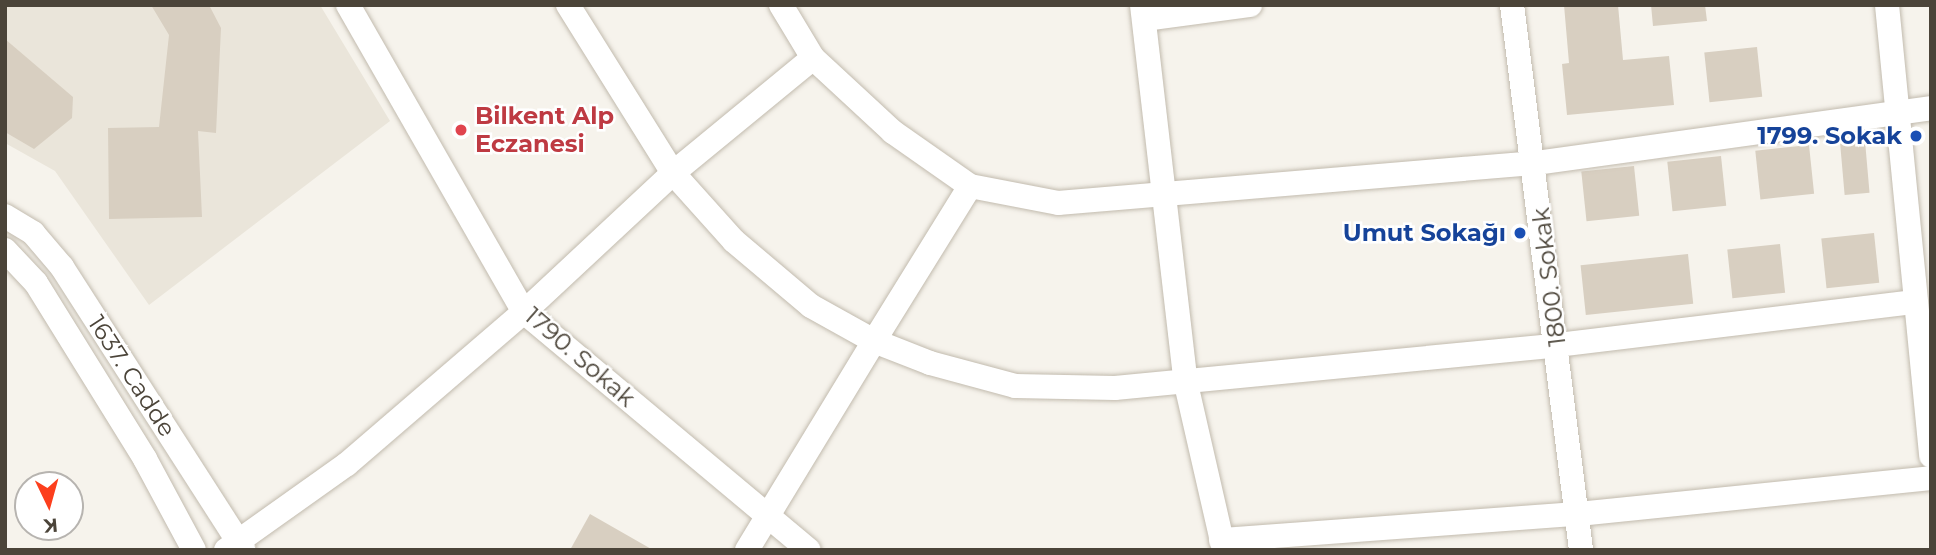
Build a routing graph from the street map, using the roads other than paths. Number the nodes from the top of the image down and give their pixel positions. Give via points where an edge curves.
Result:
1 (348, 5) edge
2 (568, 5) edge
3 (781, 5) edge
4 (1250, 5) edge
5 (1512, 5) edge
6 (1887, 5) edge
7 (1143, 12) edge
8 (813, 58) junction
9 (1931, 108) edge
10 (1899, 112) junction
11 (1536, 163) junction
12 (673, 173) junction
13 (970, 186) junction
14 (1167, 192) junction
15 (5, 216) edge
16 (5, 250) edge
17 (1915, 302) junction
18 (524, 312) junction
19 (874, 341) junction
20 (1558, 345) junction
21 (1186, 384) junction
22 (1931, 456) edge
23 (1931, 478) edge
24 (1578, 514) junction
25 (766, 516) junction
26 (1223, 545) edge
27 (237, 547) edge
28 (194, 550) edge
29 (747, 550) edge
30 (809, 550) edge
31 (1581, 550) edge

1 - 18 street, 1790. Sokak
2 - 12 street
3 - 8 street
4 - 7 street
5 - 11 street, 1800. Sokak
6 - 10 street
7 - 14 street
8 - 12 street
8 - 13 street via 893,132
9 - 10 street
10 - 11 street
10 - 17 street
11 - 14 street
11 - 20 street, 1800. Sokak
12 - 18 street
12 - 19 street via 734,241 792,290
13 - 14 street via 1058,203
13 - 19 street
14 - 21 street
15 - 27 street, 1637. Cadde via 33,233 62,267
16 - 28 street, 1637. Cadde via 36,283 145,459
17 - 20 street
17 - 22 street
18 - 25 street, 1790. Sokak
18 - 27 street via 347,464
19 - 21 street via 930,363 1015,386
19 - 25 street
20 - 21 street
20 - 24 street, 1800. Sokak
21 - 26 street
23 - 24 street
24 - 26 street
24 - 31 street, 1800. Sokak
25 - 29 street
25 - 30 street, 1790. Sokak

